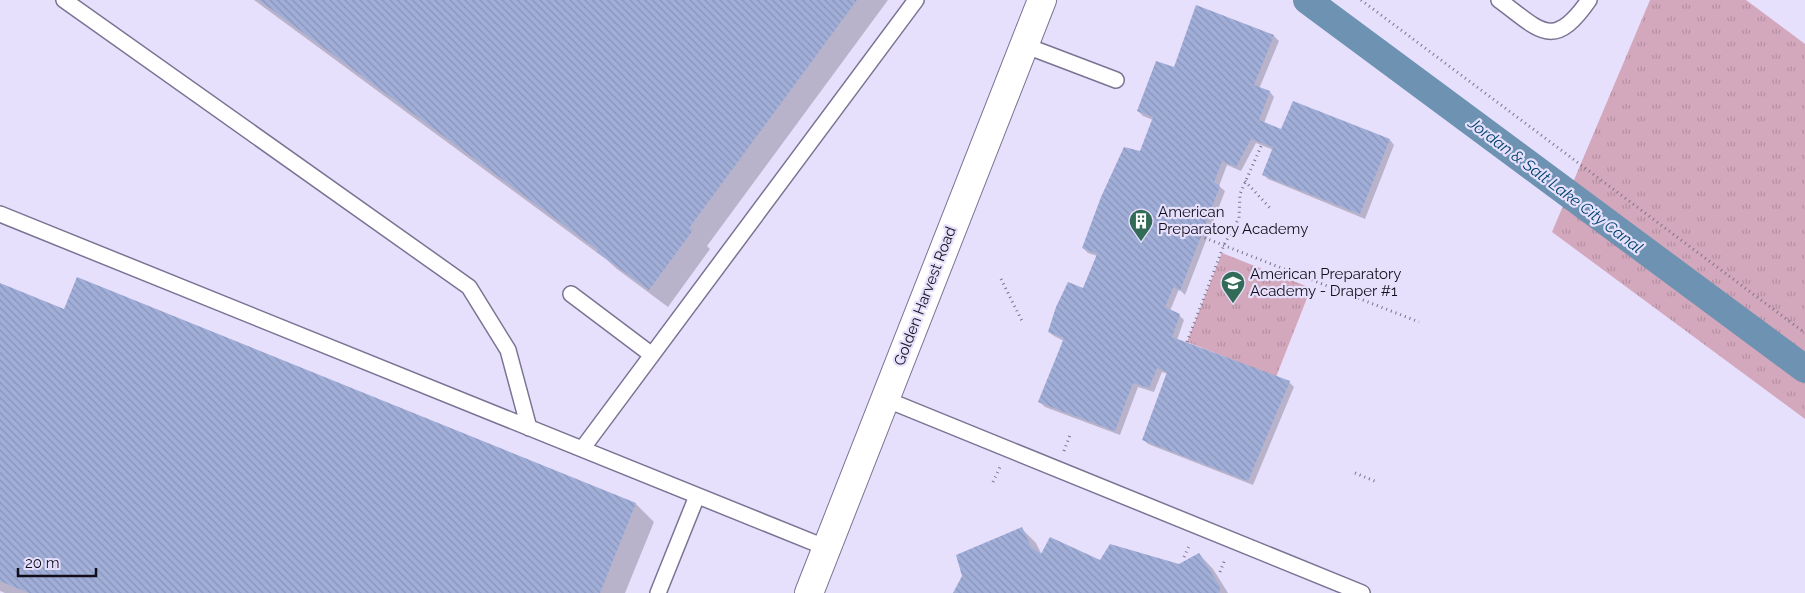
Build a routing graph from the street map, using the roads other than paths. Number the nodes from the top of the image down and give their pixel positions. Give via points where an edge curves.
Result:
1 (64, 0) edge
2 (916, 0) edge
3 (1042, 0) edge
4 (1499, 0) edge
5 (1589, 0) edge
6 (1024, 45) junction
7 (1116, 80) dead end
8 (0, 214) edge
9 (571, 294) dead end
10 (652, 355) junction
11 (885, 400) junction
12 (529, 428) junction
13 (582, 449) junction
14 (697, 496) junction
15 (827, 548) junction
16 (658, 593) edge
17 (809, 593) edge
18 (1362, 593) edge

1 - 12 lane via 469,288 508,350
2 - 10 lane
3 - 6 street, Golden Harvest Road
4 - 5 lane via 1532,25 1546,32 1558,32 1578,16
6 - 7 lane
6 - 11 street, Golden Harvest Road
8 - 12 lane
9 - 10 lane
10 - 13 lane
11 - 15 street, Golden Harvest Road
11 - 18 lane
12 - 13 lane
13 - 14 lane
14 - 15 lane
14 - 16 lane
15 - 17 street, Golden Harvest Road

